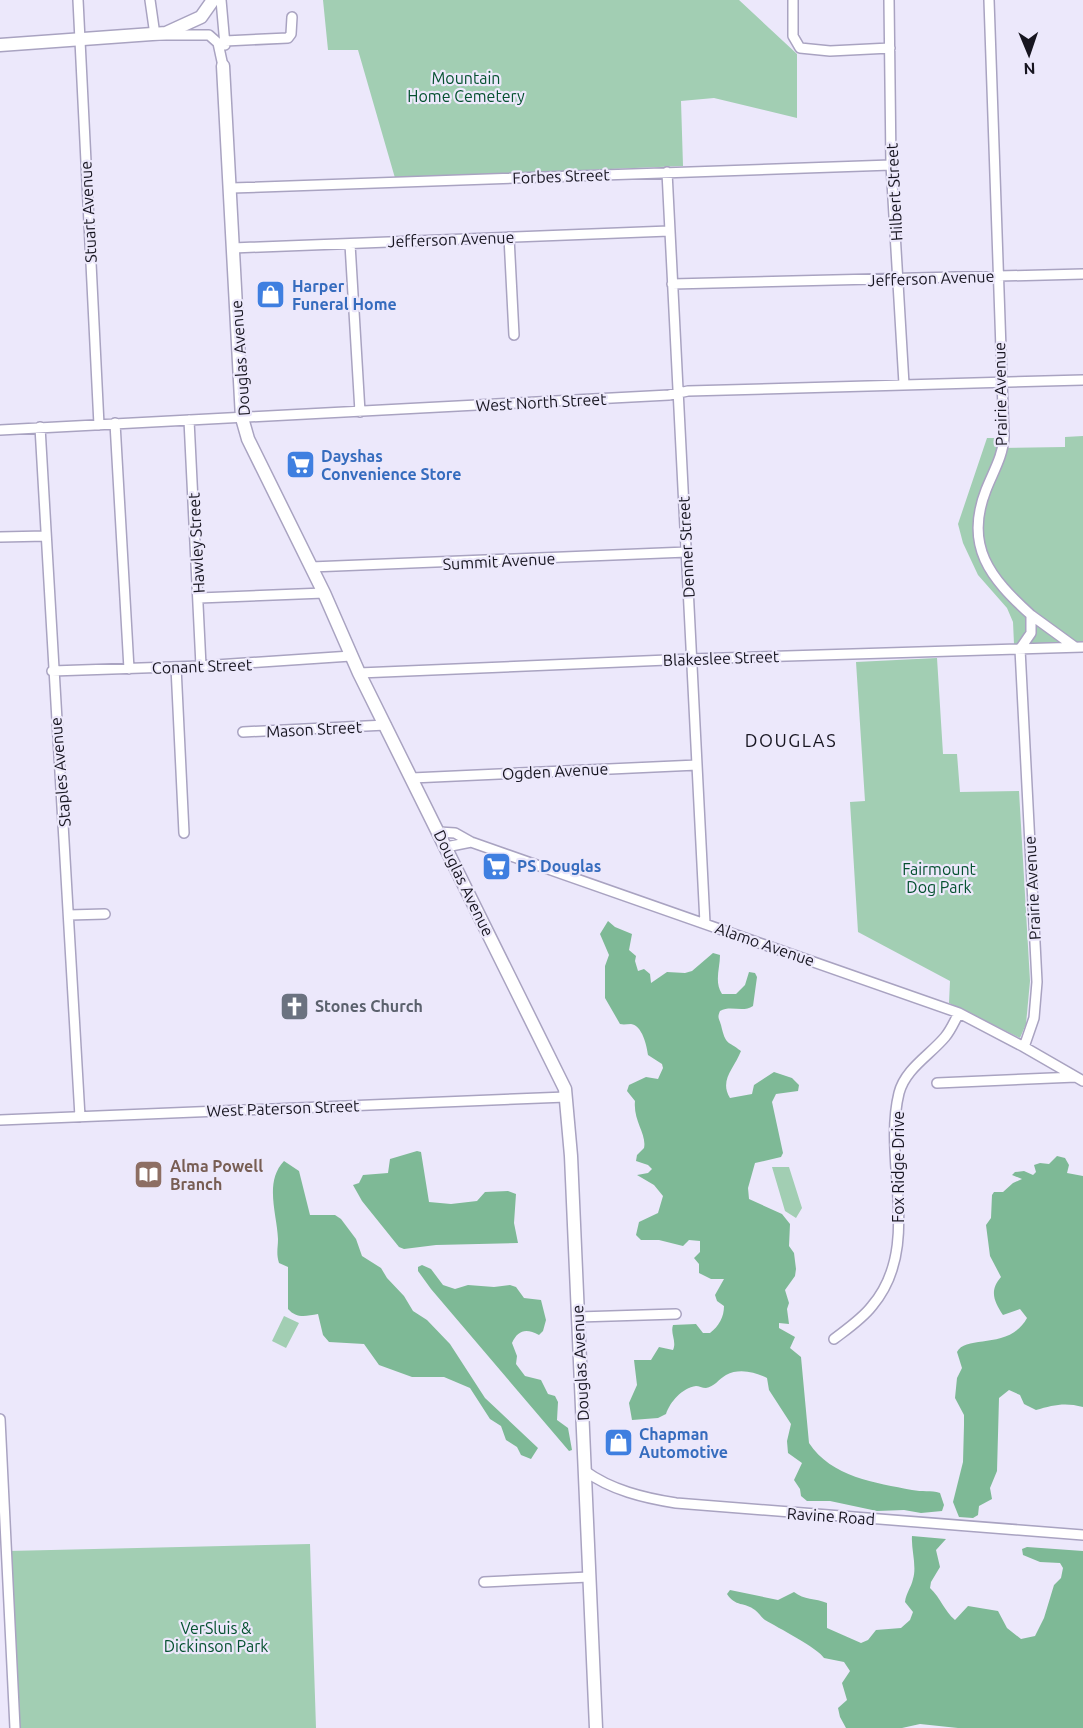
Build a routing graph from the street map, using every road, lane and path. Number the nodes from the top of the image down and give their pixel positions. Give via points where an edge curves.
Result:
1 (78, 0) edge
2 (150, 0) edge
3 (213, 0) edge
4 (221, 0) edge
5 (793, 0) edge
6 (889, 0) edge
7 (989, 0) edge
8 (292, 16) dead end
9 (155, 35) junction
10 (80, 40) junction
11 (225, 41) junction
12 (0, 45) edge
13 (890, 48) junction
14 (223, 66) junction
15 (891, 165) junction
16 (667, 172) junction
17 (231, 189) junction
18 (669, 231) junction
19 (509, 237) junction
20 (350, 244) junction
21 (233, 248) junction
22 (1083, 274) edge
23 (996, 276) junction
24 (899, 279) junction
25 (672, 284) junction
26 (514, 335) dead end
27 (1083, 380) edge
28 (1002, 381) junction
29 (904, 384) junction
30 (678, 393) junction
31 (360, 412) junction
32 (242, 418) junction
33 (189, 420) junction
34 (116, 423) junction
35 (99, 425) junction
36 (40, 427) junction
37 (0, 430) edge
38 (46, 536) junction
39 (0, 537) edge
40 (687, 552) junction
41 (311, 567) junction
42 (324, 593) junction
43 (199, 598) junction
44 (1031, 615) junction
45 (1079, 647) edge
46 (1020, 649) junction
47 (351, 656) junction
48 (691, 658) junction
49 (201, 666) junction
50 (176, 667) junction
51 (129, 669) junction
52 (52, 671) junction
53 (358, 673) junction
54 (386, 725) junction
55 (243, 732) dead end
56 (697, 765) junction
57 (412, 778) junction
58 (439, 832) junction
59 (184, 833) dead end
60 (471, 842) junction
61 (446, 847) junction
62 (105, 914) dead end
63 (69, 915) junction
64 (705, 923) junction
65 (958, 1014) junction
66 (1024, 1047) junction
67 (1080, 1079) edge
68 (937, 1083) dead end
69 (566, 1097) junction
70 (80, 1117) junction
71 (0, 1120) edge
72 (676, 1314) dead end
73 (578, 1317) junction
74 (834, 1339) dead end
75 (0, 1419) edge
76 (585, 1471) junction
77 (1083, 1534) edge
78 (4, 1562) edge
79 (589, 1577) junction
80 (484, 1582) dead end
81 (15, 1728) edge
82 (596, 1728) edge

1 - 10 street, Stuart Avenue
2 - 9 street
3 - 9 main road via 193,22
4 - 11 street, Douglas Avenue
5 - 13 street via 795,43 806,49
6 - 13 street, Hilbert Street
7 - 23 street, Prairie Avenue
8 - 11 street via 288,38
9 - 10 main road
9 - 14 street, Douglas Avenue via 213,37
10 - 12 main road
10 - 35 street, Stuart Avenue
11 - 14 street, Douglas Avenue
13 - 15 street, Hilbert Street
14 - 17 main road, Douglas Avenue
15 - 16 street, Forbes Street
15 - 24 street, Hilbert Street
16 - 17 street, Forbes Street
16 - 18 street, Denner Street
17 - 21 main road, Douglas Avenue
18 - 19 street, Jefferson Avenue
18 - 25 street, Denner Street
19 - 20 street, Jefferson Avenue
19 - 26 street
20 - 21 street, Jefferson Avenue
20 - 31 street
21 - 32 main road, Douglas Avenue
22 - 23 street, Jefferson Avenue
23 - 24 street, Jefferson Avenue
23 - 28 street, Prairie Avenue
24 - 25 street, Jefferson Avenue
24 - 29 street, Hilbert Street
25 - 30 street, Denner Street
27 - 28 street, West North Street
28 - 29 street, West North Street
28 - 44 street, Prairie Avenue via 1004,448 980,507 978,543 995,579
29 - 30 street, West North Street
30 - 31 street, West North Street
30 - 40 street, Denner Street
31 - 32 street, West North Street
32 - 33 street, West North Street
32 - 41 main road, Douglas Avenue via 256,457
33 - 34 street, West North Street
33 - 43 street, Hawley Street
34 - 35 street, West North Street
34 - 51 street
35 - 36 street, West North Street
36 - 37 street, West North Street
36 - 38 street, Staples Avenue
38 - 39 street
38 - 52 street, Staples Avenue
40 - 41 street, Summit Avenue
40 - 48 street, Denner Street
41 - 42 main road, Douglas Avenue
42 - 43 street
42 - 47 main road, Douglas Avenue
43 - 49 street, Hawley Street
44 - 45 street
44 - 46 street, Prairie Avenue via 1032,633
45 - 46 street, Blakeslee Street
46 - 48 street, Blakeslee Street
46 - 66 street, Prairie Avenue via 1037,982 1034,1018
47 - 49 street, Conant Street
47 - 53 main road, Douglas Avenue
48 - 53 street, Blakeslee Street
48 - 56 street, Denner Street
49 - 50 street, Conant Street
50 - 51 street, Conant Street
50 - 59 street
51 - 52 street, Conant Street
52 - 63 street, Staples Avenue
53 - 54 main road, Douglas Avenue
54 - 55 street, Mason Street
54 - 57 main road, Douglas Avenue
56 - 57 street, Ogden Avenue
56 - 64 street, Denner Street
57 - 58 main road, Douglas Avenue
58 - 60 street, Alamo Avenue via 455,833
58 - 61 main road, Douglas Avenue
60 - 61 street
60 - 64 street, Alamo Avenue
61 - 69 main road, Douglas Avenue via 562,1080
62 - 63 street
63 - 70 street, Staples Avenue
64 - 65 street, Alamo Avenue
65 - 66 street, Alamo Avenue
65 - 74 street, Fox Ridge Drive via 946,1036 912,1069 899,1091 894,1120 898,1236 894,1265 872,1306
66 - 67 street, Alamo Avenue
67 - 68 street
69 - 70 street, West Paterson Street
69 - 73 main road, Douglas Avenue
70 - 71 street, West Paterson Street
72 - 73 street
73 - 76 main road, Douglas Avenue
75 - 78 street
76 - 77 street, Ravine Road via 598,1481 628,1492 676,1503
76 - 79 main road, Douglas Avenue
78 - 81 street
79 - 80 street
79 - 82 main road, Douglas Avenue

